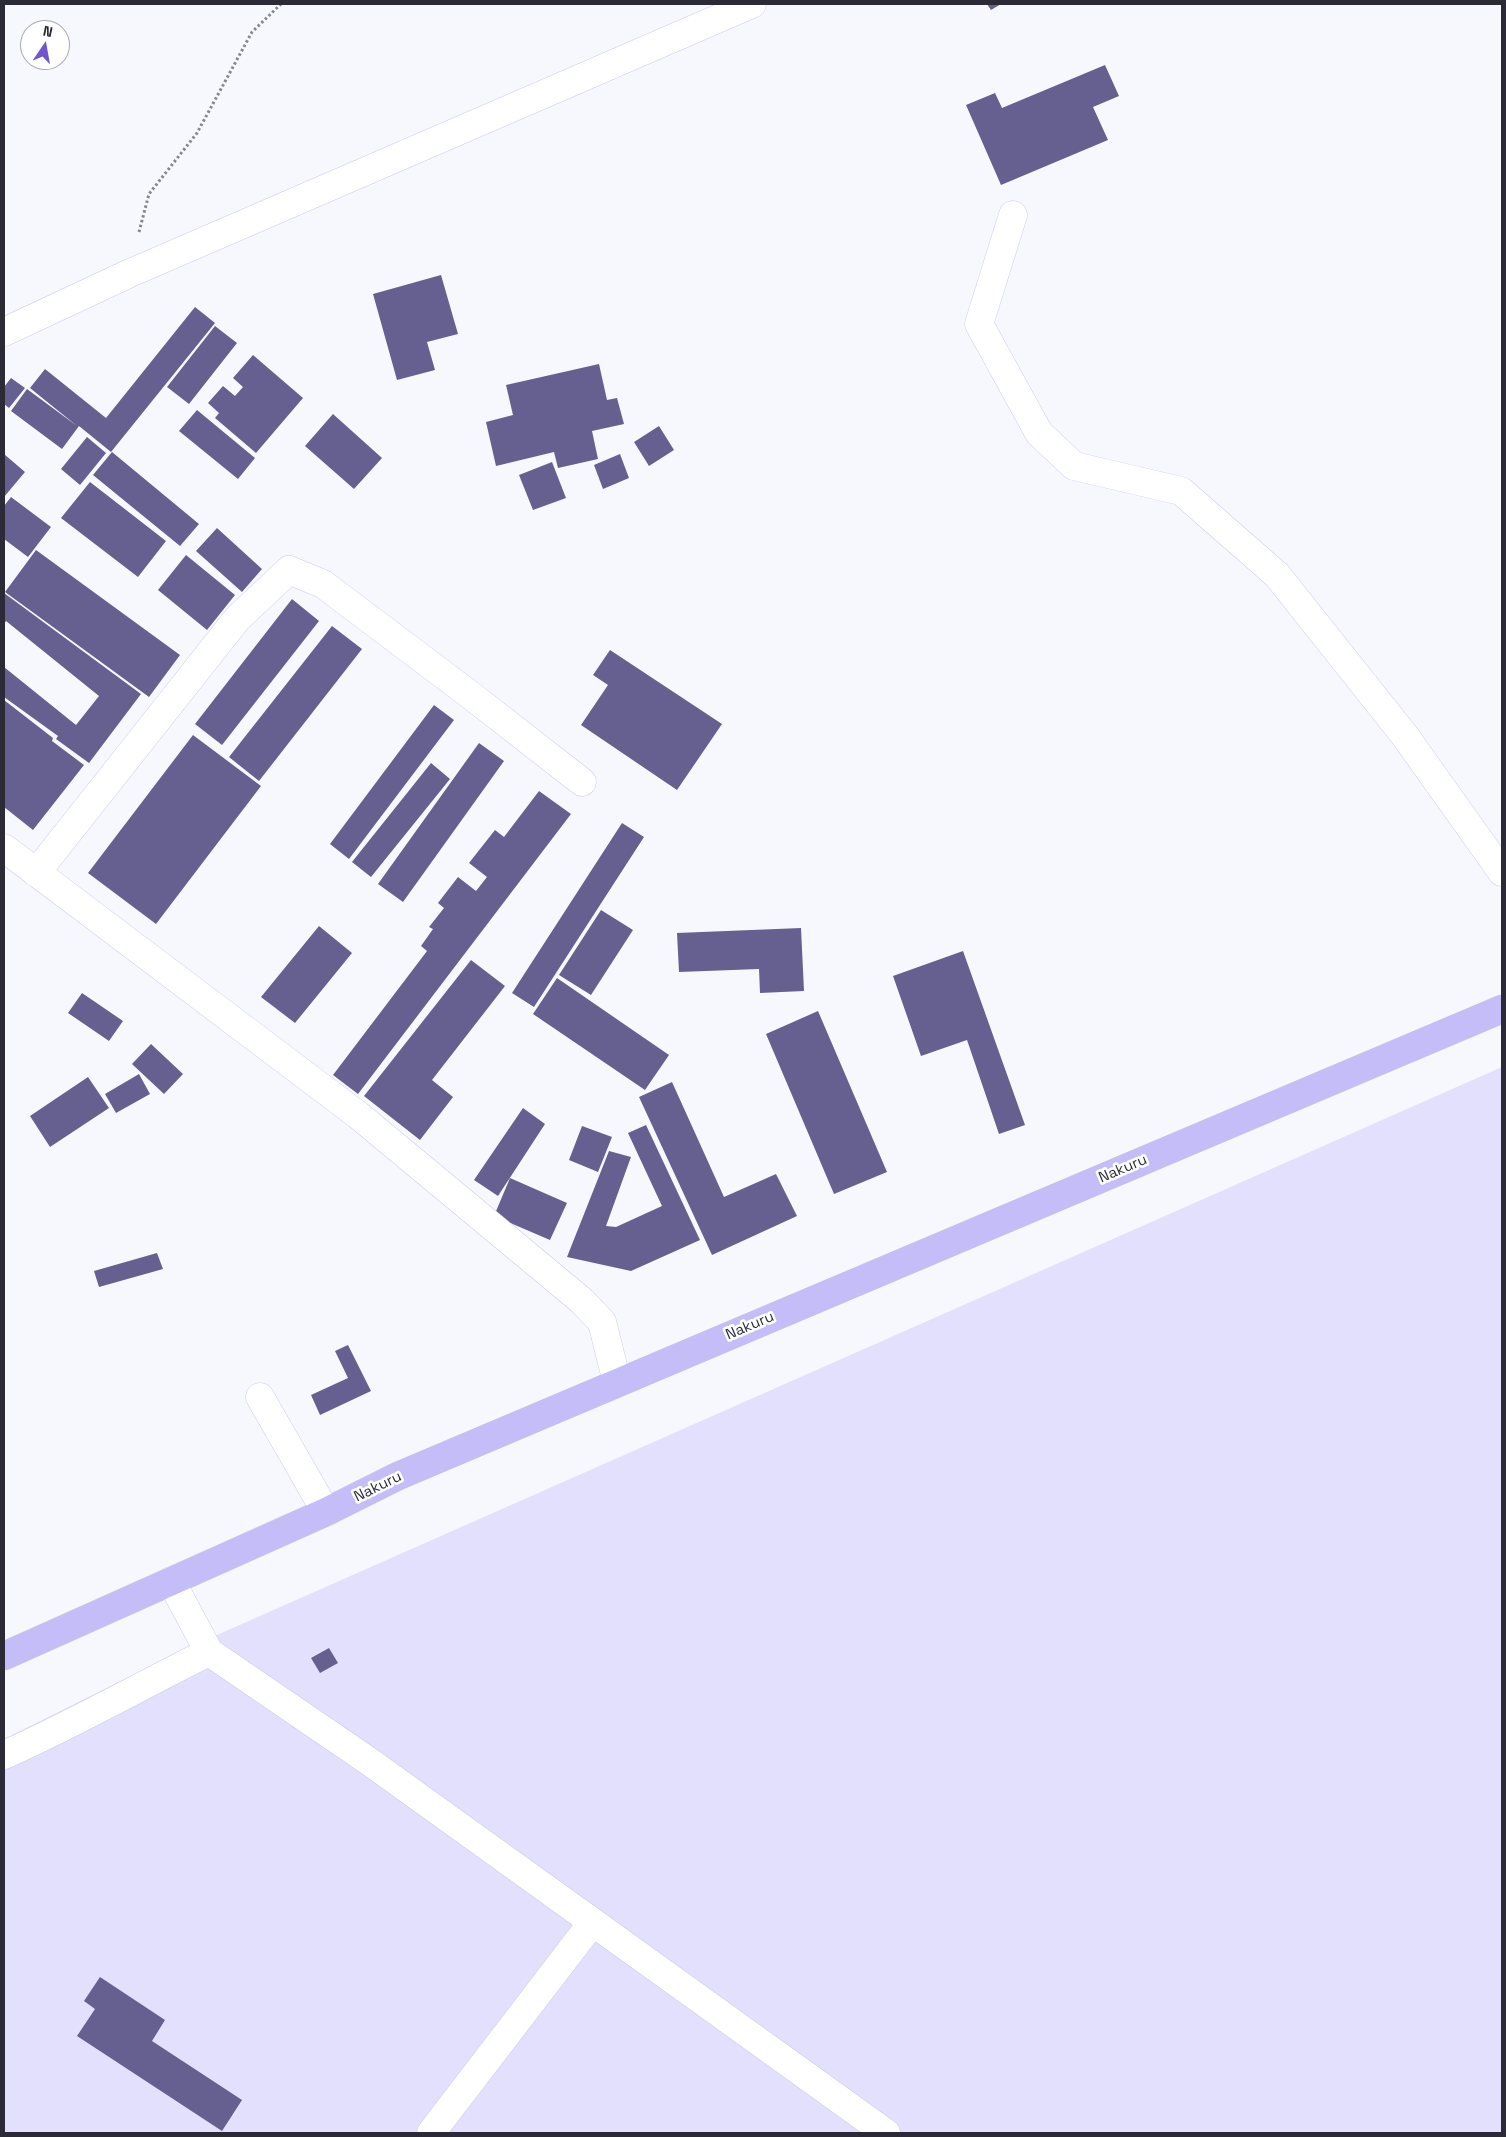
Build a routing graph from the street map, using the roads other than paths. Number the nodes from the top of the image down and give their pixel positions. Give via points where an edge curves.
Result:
1 (752, 4) edge
2 (1013, 215) dead end
3 (4, 332) edge
4 (582, 782) dead end
5 (4, 848) edge
6 (1502, 872) edge
7 (36, 873) junction
8 (1502, 1009) edge
9 (617, 1382) junction
10 (260, 1397) dead end
11 (326, 1512) junction
12 (170, 1580) junction
13 (208, 1652) junction
14 (4, 1656) edge
15 (4, 1755) edge
16 (592, 1923) junction
17 (431, 2133) edge
18 (886, 2133) edge

1 - 3 street via 128,274
2 - 6 street via 979,324 1038,433 1074,466 1181,490 1277,575 1405,736
4 - 7 street via 324,584 289,570 237,619
5 - 7 street
7 - 9 street via 358,1115 582,1301 602,1322
8 - 9 main road, Nakuru
9 - 11 main road, Nakuru via 398,1476
10 - 11 street
11 - 12 main road, Nakuru
12 - 13 street
12 - 14 main road, Nakuru
13 - 15 street via 60,1730
13 - 16 street via 370,1762
16 - 17 street
16 - 18 street

